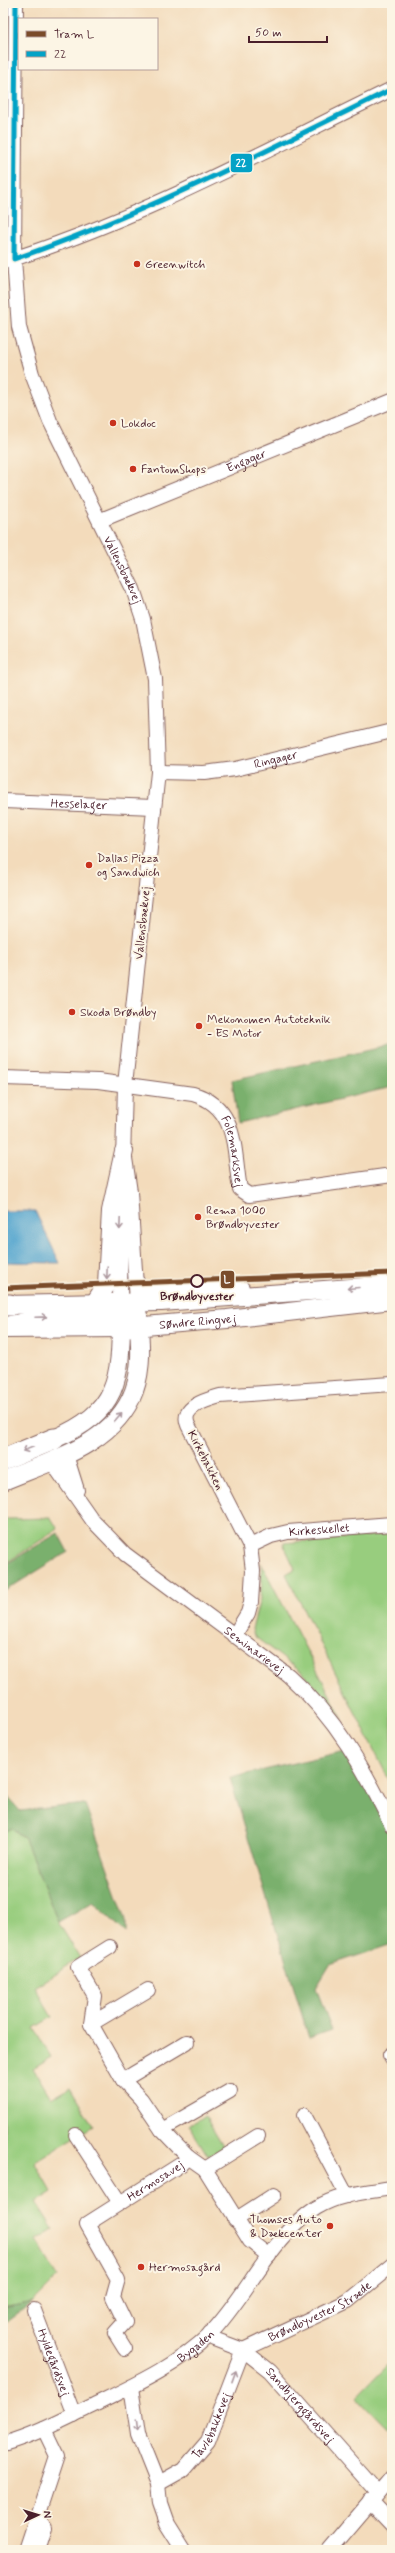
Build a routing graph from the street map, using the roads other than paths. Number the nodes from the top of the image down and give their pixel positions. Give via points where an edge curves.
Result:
1 (16, 3) edge
2 (392, 89) edge
3 (8, 260) edge
4 (392, 401) edge
5 (101, 520) junction
6 (392, 731) edge
7 (158, 772) junction
8 (3, 801) edge
9 (154, 807) junction
10 (3, 1078) edge
11 (125, 1085) junction
12 (124, 1151) junction
13 (392, 1175) edge
14 (137, 1282) junction
15 (392, 1285) edge
16 (304, 1292) junction
17 (392, 1300) edge
18 (94, 1304) junction
19 (5, 1305) edge
20 (129, 1314) junction
21 (3, 1324) edge
22 (3, 1329) edge
23 (392, 1384) edge
24 (57, 1452) junction
25 (3, 1460) edge
26 (3, 1481) edge
27 (392, 1524) edge
28 (250, 1546) junction
29 (234, 1636) junction
30 (392, 1826) edge
31 (110, 1947) dead end
32 (148, 1990) dead end
33 (91, 2024) junction
34 (187, 2042) dead end
35 (123, 2080) junction
36 (230, 2091) dead end
37 (304, 2115) dead end
38 (162, 2130) junction
39 (76, 2135) dead end
40 (258, 2136) dead end
41 (188, 2157) junction
42 (205, 2170) junction
43 (392, 2188) edge
44 (274, 2195) dead end
45 (346, 2196) junction
46 (120, 2203) junction
47 (235, 2220) junction
48 (269, 2256) junction
49 (392, 2265) edge
50 (34, 2310) dead end
51 (209, 2334) junction
52 (126, 2349) dead end
53 (243, 2350) junction
54 (131, 2387) junction
55 (74, 2415) junction
56 (44, 2429) junction
57 (3, 2444) edge
58 (392, 2477) edge
59 (158, 2484) junction
60 (374, 2498) junction
61 (37, 2517) junction
62 (392, 2525) edge
63 (26, 2550) edge
64 (38, 2550) edge
65 (184, 2550) edge
66 (330, 2550) edge

1 - 3 street, Vallensbækvej
2 - 3 street via 146,208 94,230
3 - 5 street, Vallensbækvej via 19,326 32,374 50,421
4 - 5 street, Engager
5 - 7 street, Vallensbækvej via 144,619 156,686
6 - 7 street, Ringager via 235,768 204,773
7 - 9 street, Vallensbækvej
8 - 9 street, Hesselager
9 - 11 street, Vallensbækvej
10 - 11 street via 98,1080
11 - 12 street, Vallensbækvej
11 - 13 street, Folemarksvej via 193,1094 215,1104 230,1126 240,1189 249,1196
12 - 14 street, Vallensbækvej
12 -> 18 main road via 111,1211 107,1284
12 -> 20 street, Vallensbækvej via 120,1252
14 - 16 street via 147,1292 280,1286
14 - 20 street, Vallensbækvej
15 -> 16 main road
16 - 20 main road via 271,1302 236,1308
17 - 20 main road, Søndre Ringvej via 227,1319
18 - 19 main road, Søndre Ringvej
18 - 20 main road, Søndre Ringvej
21 -> 20 street via 33,1318
20 - 22 main road, Søndre Ringvej
20 - 24 main road via 119,1373 112,1392 102,1408
23 - 28 street, Kirkebakken via 220,1396 188,1410 188,1425
24 -> 25 highway
24 - 26 main road
24 - 29 street, Seminarievej via 81,1504 93,1521 125,1554
27 - 28 street, Kirkeskellet via 288,1532 271,1536
28 - 29 street, Kirkebakken via 253,1571 251,1602 248,1613
29 - 30 street, Seminarievej via 288,1675 331,1719 360,1764
31 - 33 street via 78,1967 95,1996
32 - 33 street
33 - 35 street, Hermosavej
34 - 35 street
35 - 38 street, Hermosavej via 141,2099
36 - 38 street
37 - 45 street
38 - 41 street, Hermosavej
39 - 46 street, Hermosavej
40 - 42 street
41 - 42 street, Hermosavej
41 - 46 street, Hermosavej via 183,2163
42 - 47 street, Hermosavej
43 - 45 street, Bygaden
44 - 47 street
45 - 48 street, Bygaden via 316,2208 294,2226
46 - 52 street, Hermosavej via 87,2224 118,2279 113,2297 125,2322 115,2333
47 - 48 street, Hermosavej via 250,2241
48 - 51 street, Bygaden via 234,2307
49 - 53 street, Brøndbyvester Stræde via 348,2301
50 - 55 street, Hyldegårdsvej
51 - 53 street, Sandbjerggårdsvej
51 - 54 street, Bygaden via 182,2358
59 -> 53 street, Tavlebakkevej via 181,2472 208,2441
53 - 60 street, Sandbjerggårdsvej via 270,2371
54 - 55 street, Bygaden
54 -> 59 street via 138,2434
55 - 56 street, Bygaden
56 - 57 street, Bygaden
56 - 61 street via 57,2456
58 - 60 street
59 - 65 street via 166,2523
60 - 62 street, Sandbjerggårdsvej
60 - 66 street
61 - 63 street
61 - 64 street via 45,2528

